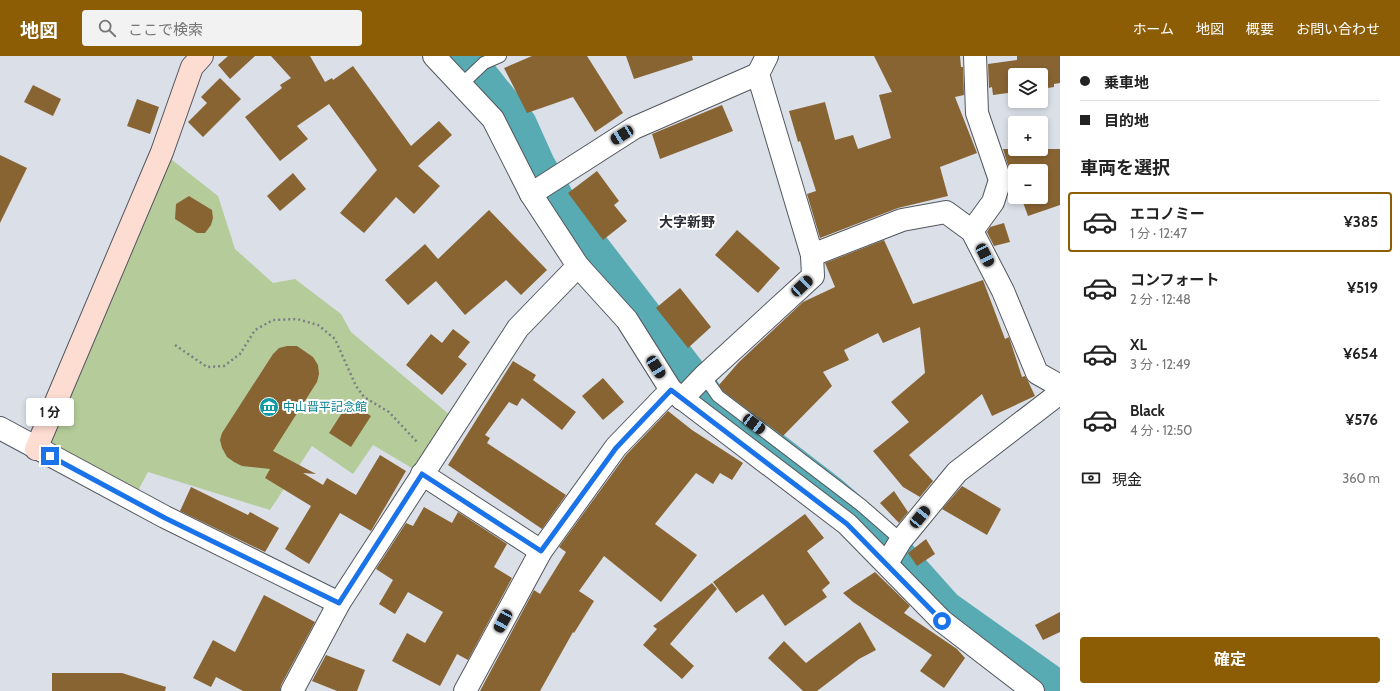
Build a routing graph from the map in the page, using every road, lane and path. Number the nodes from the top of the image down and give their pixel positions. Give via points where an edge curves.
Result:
1 (202, 56) edge
2 (434, 56) edge
3 (500, 56) edge
4 (975, 56) edge
5 (763, 65) edge
6 (461, 84) junction
7 (531, 194) junction
8 (972, 231) junction
9 (812, 255) junction
10 (578, 266) junction
11 (175, 345) dead end
12 (704, 376) junction
13 (1060, 386) edge
14 (1060, 393) edge
15 (678, 396) junction
16 (0, 428) edge
17 (36, 449) junction
18 (435, 454) junction
19 (422, 474) junction
20 (901, 540) junction
21 (541, 551) junction
22 (888, 563) junction
23 (339, 603) junction
24 (292, 691) edge
25 (465, 691) edge
26 (1033, 691) edge

1 - 17 street via 192,67 162,152
2 - 6 street
3 - 6 lane via 484,63
4 - 8 street via 977,113 1000,180 993,202
5 - 7 street via 634,128
5 - 9 street
6 - 7 street via 493,119
7 - 10 street
8 - 9 street via 946,212 902,220
8 - 13 street via 1003,291 1037,373
9 - 12 street via 813,276
10 - 15 street via 627,320
10 - 18 street via 518,328
11 - 18 path via 207,367 224,366 240,354 255,330 273,320 297,319 318,325 336,339 356,386 364,397 390,412 413,439
12 - 15 street
12 - 20 lane via 718,396 862,505
14 - 20 street via 957,472
15 - 21 street via 616,448
15 - 22 street via 847,524
16 - 17 street
17 - 23 street via 165,518
18 - 19 street
19 - 21 street
19 - 23 street
20 - 22 street
21 - 25 street
22 - 26 street via 942,621
23 - 24 street

